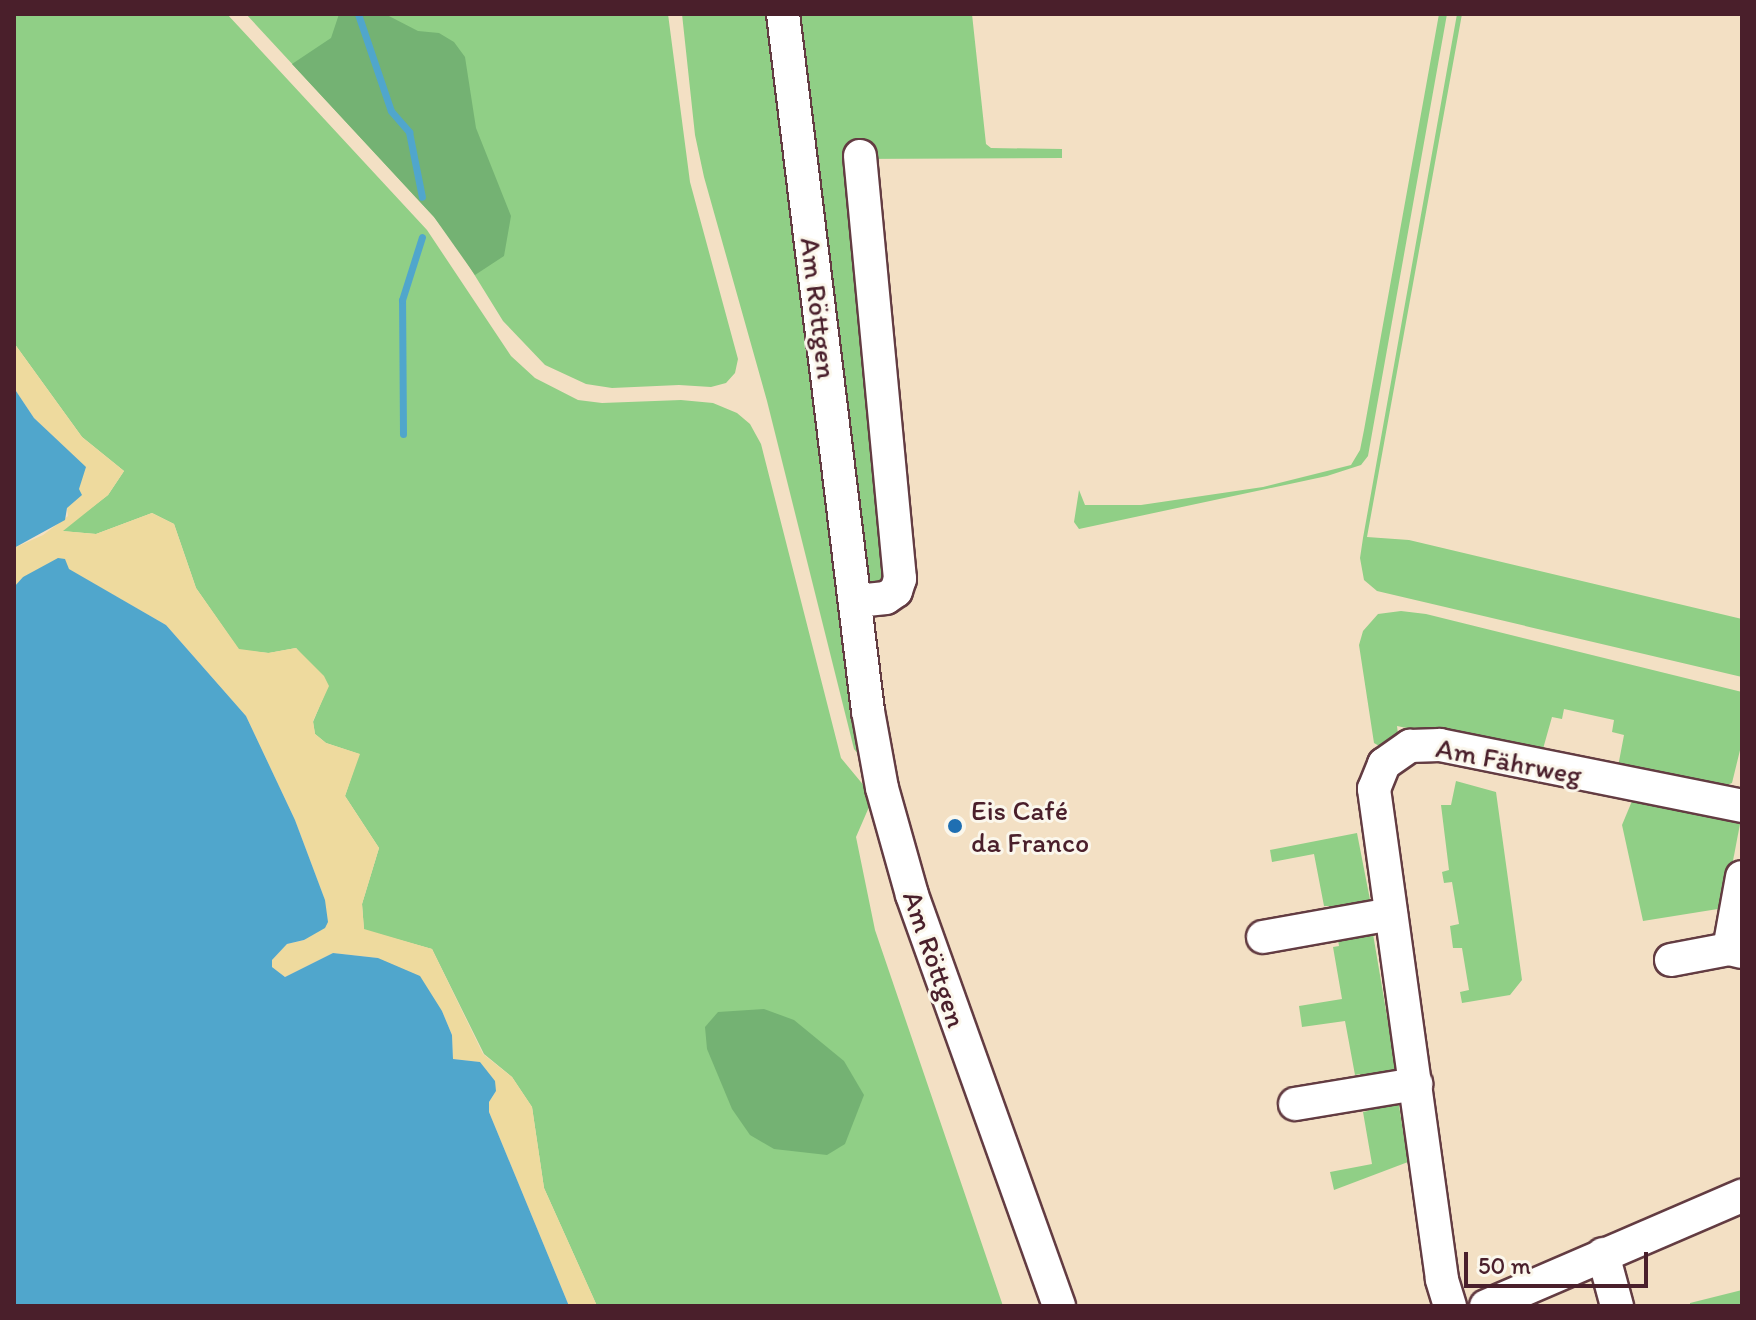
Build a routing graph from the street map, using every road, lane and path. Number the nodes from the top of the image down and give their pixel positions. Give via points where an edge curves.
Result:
1 (783, 14) edge
2 (860, 156) dead end
3 (857, 601) junction
4 (1742, 806) edge
5 (1742, 877) edge
6 (1391, 914) junction
7 (1263, 937) dead end
8 (1735, 951) edge
9 (1671, 960) dead end
10 (1416, 1084) junction
11 (1295, 1104) dead end
12 (1742, 1196) edge
13 (1603, 1254) junction
14 (1059, 1306) edge
15 (1450, 1306) edge
16 (1486, 1306) edge
17 (1617, 1306) edge

1 - 3 street, Am Röttgen
2 - 3 street, Am Röttgen via 900,579 886,598
3 - 14 street, Am Röttgen via 868,711 896,843
4 - 6 street, Am Fährweg via 1440,745 1410,746 1384,764 1374,789
5 - 8 street
6 - 7 street
6 - 10 street, Am Fährweg
8 - 9 street
10 - 11 street
10 - 15 street, Am Fährweg
12 - 13 street
13 - 16 street
13 - 17 street

